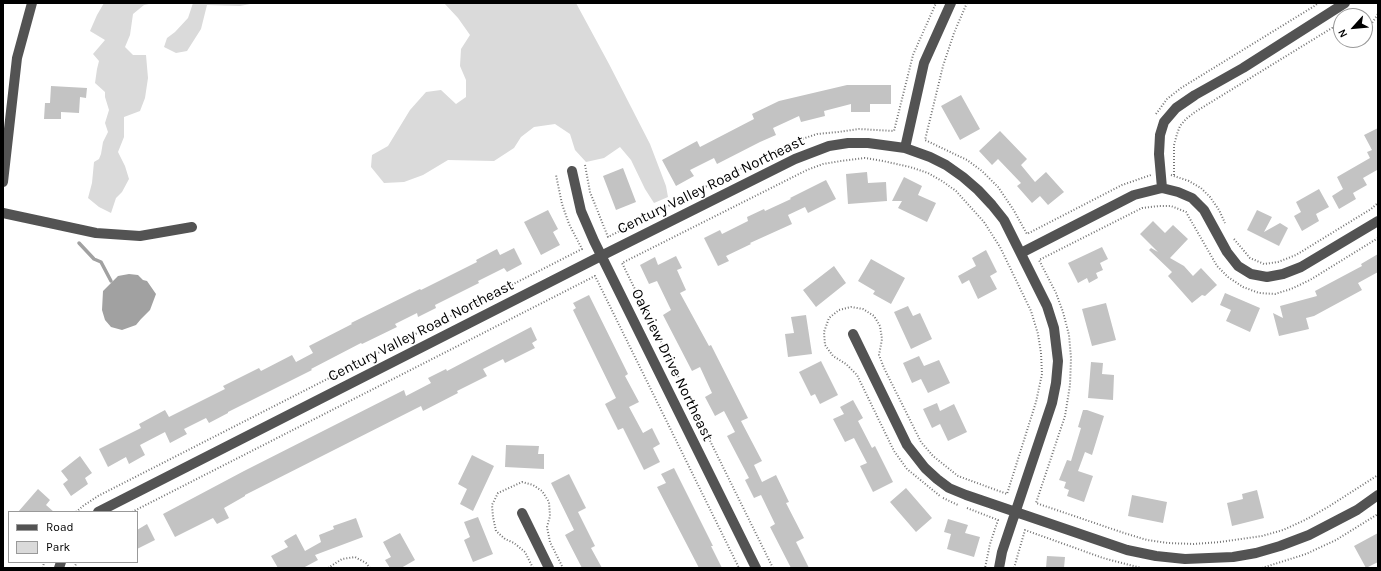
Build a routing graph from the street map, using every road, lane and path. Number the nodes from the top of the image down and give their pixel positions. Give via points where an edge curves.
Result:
1 (32, 3) edge
2 (951, 3) edge
3 (967, 3) edge
4 (1345, 3) edge
5 (1333, 28) edge
6 (925, 140) dead end
7 (905, 148) junction
8 (585, 165) dead end
9 (572, 171) dead end
10 (1161, 173) junction
11 (556, 175) dead end
12 (1174, 176) junction
13 (3, 182) edge
14 (1162, 188) junction
15 (1378, 203) edge
16 (3, 212) edge
17 (1378, 221) edge
18 (192, 227) dead end
19 (1228, 229) dead end
20 (1027, 234) dead end
21 (1230, 235) dead end
22 (608, 236) dead end
23 (1378, 238) edge
24 (1021, 253) junction
25 (601, 256) junction
26 (1039, 260) dead end
27 (853, 334) dead end
28 (1378, 475) edge
29 (1007, 494) dead end
30 (1378, 495) edge
31 (1036, 503) dead end
32 (77, 511) edge
33 (100, 511) edge
34 (134, 511) edge
35 (1016, 512) junction
36 (522, 513) dead end
37 (1378, 514) edge
38 (998, 520) dead end
39 (328, 568) edge
40 (370, 568) edge
41 (549, 568) edge
42 (739, 568) edge
43 (756, 568) edge
44 (773, 568) edge
45 (985, 568) edge
46 (999, 568) edge
47 (1014, 568) edge
48 (1141, 568) edge
49 (1262, 568) edge

1 - 13 street via 17,58
2 - 7 street via 924,64
3 - 6 path via 943,66
4 - 10 street via 1176,108 1164,122 1160,135
5 - 12 path via 1186,119 1180,126 1174,145
7 - 24 street, Century Valley Road Northeast via 930,156 963,176 1004,220
7 - 25 street, Century Valley Road Northeast via 868,143 829,146 795,159
8 - 22 path via 590,192
9 - 25 street, Oakview Drive Northeast via 583,217
10 - 12 path
10 - 14 street
10 - 20 path via 1148,175 1122,186
11 - 32 path via 569,224 582,249 98,496
12 - 19 path via 1201,188 1219,210
14 - 17 street via 1192,198 1204,210 1227,252 1238,266 1251,274 1267,277 1301,267
14 - 24 street via 1134,195
15 - 21 path via 1296,255 1278,262 1264,264 1250,258
16 - 18 street via 103,234 140,236
23 - 26 path via 1310,280 1275,294 1259,293 1243,287 1228,277 1217,266 1186,212 1171,206 1142,208
24 - 35 street, Century Valley Road Northeast via 1047,306 1054,328 1058,361 1052,403
25 - 33 street, Century Valley Road Northeast
25 - 43 street, Oakview Drive Northeast
27 - 35 street via 907,445 925,468 949,488
28 - 31 path via 1328,507 1288,527 1262,536 1220,542 1168,543 1147,540
29 - 44 path via 1036,402 1042,374 1038,334 1031,311 1000,247 984,222 956,191 928,173 910,166 865,158 823,164 622,263
30 - 35 street via 1357,510 1309,535 1280,546 1233,558 1185,559 1127,550
34 - 42 path via 595,276
35 - 46 street, Century Valley Road Northeast
36 - 41 street
37 - 49 path via 1336,540 1306,554
38 - 45 path
39 - 40 path via 342,559 356,557
47 - 48 path via 1025,530 1103,558

